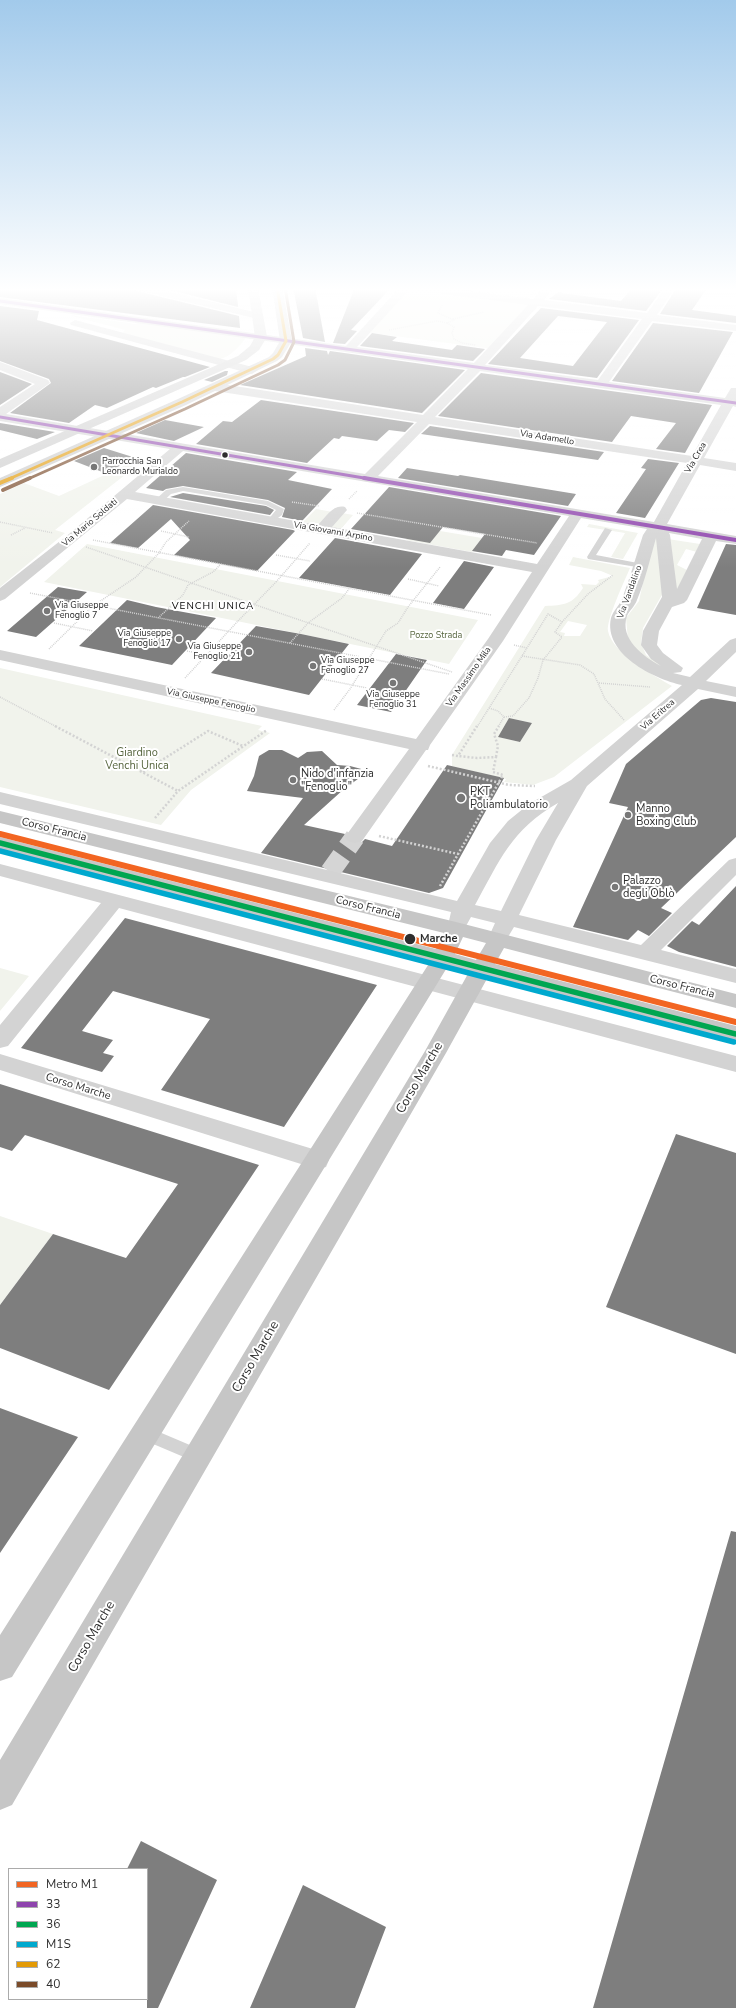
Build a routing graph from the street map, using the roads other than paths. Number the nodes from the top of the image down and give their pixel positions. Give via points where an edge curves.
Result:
1 (38, 381) edge
2 (192, 381) edge
3 (229, 381) edge
4 (464, 381) edge
5 (572, 381) edge
6 (605, 381) edge
7 (602, 385) junction
8 (215, 387) junction
9 (736, 390) edge
10 (733, 403) edge
11 (0, 413) edge
12 (0, 417) edge
13 (426, 419) junction
14 (80, 430) junction
15 (108, 435) junction
16 (179, 448) junction
17 (694, 461) junction
18 (0, 464) edge
19 (736, 467) edge
20 (368, 479) junction
21 (0, 483) edge
22 (124, 494) junction
23 (158, 501) junction
24 (340, 510) road end
25 (577, 514) junction
26 (271, 521) junction
27 (658, 527) junction
28 (321, 530) junction
29 (608, 530) dead end
30 (711, 536) junction
31 (736, 540) edge
32 (640, 566) junction
33 (542, 569) junction
34 (4, 592) edge
35 (666, 604) junction
36 (736, 643) edge
37 (0, 654) edge
38 (692, 684) junction
39 (736, 692) edge
40 (422, 746) junction
41 (578, 784) junction
42 (0, 798) edge
43 (0, 817) edge
44 (357, 834) tunnel mouth
45 (0, 843) edge
46 (736, 864) edge
47 (0, 870) edge
48 (115, 900) junction
49 (463, 908) junction
50 (507, 919) junction
51 (456, 929) junction
52 (498, 940) junction
53 (646, 953) junction
54 (443, 957) junction
55 (484, 968) junction
56 (736, 976) edge
57 (428, 983) junction
58 (468, 994) junction
59 (736, 1000) edge
60 (736, 1034) edge
61 (0, 1040) edge
62 (0, 1062) edge
63 (736, 1064) edge
64 (317, 1160) junction
65 (145, 1433) junction
66 (198, 1456) junction
67 (0, 1665) edge
68 (0, 1794) edge

1 - 11 street via 44,383
2 - 14 main road
3 - 8 main road
4 - 13 street
5 - 7 street
6 - 7 street
7 - 10 street
8 - 13 street, Via Adamello
8 - 15 main road
9 - 10 street, Via Crea
10 - 17 street, Via Crea
12 - 14 street
13 - 17 street, Via Adamello
13 - 20 street
14 - 15 street
14 - 18 main road
15 - 16 street
15 - 21 main road
16 - 20 street
16 - 22 street, Via Mario Soldati
17 - 19 street, Via Adamello
17 - 27 street, Via Crea
20 - 25 street
22 - 23 street, Via Giovanni Arpino
22 - 34 street, Via Mario Soldati
23 - 26 street, Via Giovanni Arpino
23 - 26 lane via 169,492 183,489 260,502 280,509
24 - 28 street
25 - 27 street
25 - 33 street, Via Massimo Mila
26 - 28 street, Via Giovanni Arpino
27 - 30 street
27 - 32 street, Via Vandalino via 650,535
27 - 35 street via 663,535 667,567 670,597
28 - 33 street, Via Giovanni Arpino
29 - 32 lane via 591,557
30 - 31 street
30 - 35 street via 679,600
32 - 38 street, Via Vandalino via 629,601 619,617 619,632 626,648 643,663 667,676
33 - 40 street, Via Massimo Mila
35 - 38 street via 651,631 649,645 657,656 679,670
36 - 38 street, Via Eritrea
37 - 40 street, Via Giuseppe Fenoglio
38 - 39 street, Via Vandalino
38 - 41 street, Via Eritrea
40 - 44 street, Via Massimo Mila
41 - 49 street via 536,808 515,825 500,843
41 - 50 street via 546,840
42 - 49 street, Corso Francia
43 - 51 main road, Corso Francia
45 - 54 main road
46 - 53 street
47 - 48 street
48 - 57 street
48 - 61 street
49 - 50 street, Corso Francia
49 - 51 street
50 - 52 street, Corso Marche
50 - 53 street, Corso Francia
51 - 52 main road, Corso Francia
51 - 54 main road
52 - 55 main road, Corso Marche
52 - 59 main road, Corso Francia
53 - 56 street, Corso Francia
54 - 55 main road
54 - 57 main road
55 - 58 main road, Corso Marche
55 - 60 main road
57 - 58 street
57 - 64 main road
58 - 63 street
58 - 66 main road, Corso Marche
62 - 64 street, Corso Marche
64 - 65 main road
65 - 66 lane
65 - 67 main road
66 - 68 main road, Corso Marche

